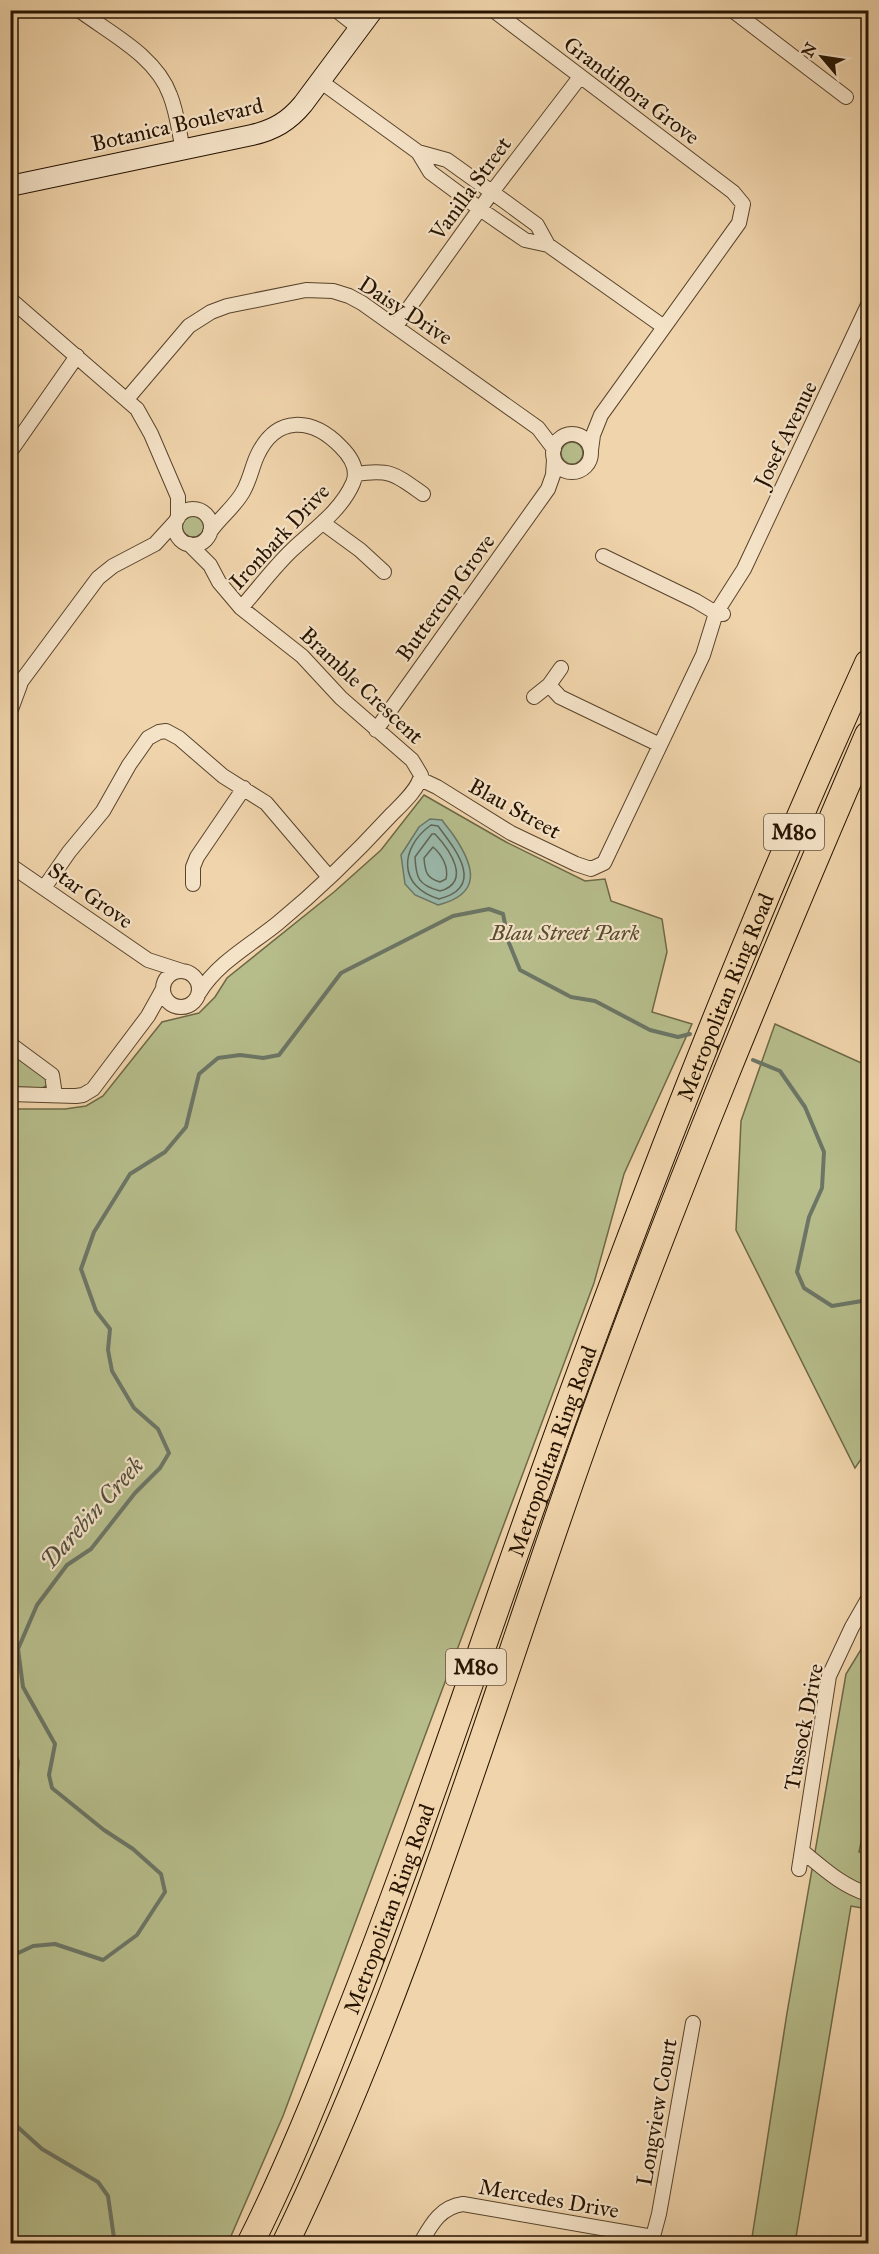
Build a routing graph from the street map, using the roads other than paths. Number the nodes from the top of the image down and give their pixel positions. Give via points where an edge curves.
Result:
1 (79, 10) edge
2 (336, 10) edge
3 (373, 10) edge
4 (493, 10) edge
5 (732, 10) edge
6 (359, 28) junction
7 (580, 77) junction
8 (320, 81) junction
9 (846, 97) dead end
10 (183, 150) junction
11 (418, 152) junction
12 (10, 186) edge
13 (492, 192) junction
14 (480, 209) junction
15 (548, 245) junction
16 (10, 300) edge
17 (867, 310) edge
18 (396, 326) junction
19 (664, 327) junction
20 (77, 356) junction
21 (127, 399) junction
22 (601, 415) junction
23 (538, 428) junction
24 (568, 435) junction
25 (591, 450) junction
26 (10, 452) edge
27 (554, 454) junction
28 (574, 472) junction
29 (356, 474) junction
30 (548, 489) junction
31 (423, 494) dead end
32 (178, 497) junction
33 (231, 507) junction
34 (201, 510) junction
35 (177, 519) junction
36 (323, 523) junction
37 (209, 535) junction
38 (154, 544) junction
39 (187, 544) junction
40 (603, 556) dead end
41 (210, 564) junction
42 (384, 572) dead end
43 (241, 608) junction
44 (719, 612) junction
45 (868, 663) edge
46 (561, 668) dead end
47 (549, 685) junction
48 (15, 688) edge
49 (534, 697) dead end
50 (10, 712) edge
51 (376, 730) junction
52 (868, 735) edge
53 (660, 745) junction
54 (420, 779) junction
55 (244, 788) junction
56 (10, 865) edge
57 (591, 869) joint
58 (329, 877) junction
59 (193, 884) dead end
60 (44, 888) junction
61 (229, 959) junction
62 (148, 960) junction
63 (184, 971) junction
64 (163, 987) junction
65 (199, 993) junction
66 (175, 1006) junction
67 (147, 1016) junction
68 (10, 1044) edge
69 (10, 1094) edge
70 (55, 1095) junction
71 (868, 1599) edge
72 (802, 1851) junction
73 (799, 1869) dead end
74 (868, 1894) edge
75 (693, 2023) dead end
76 (652, 2240) edge
77 (250, 2244) edge
78 (285, 2244) edge
79 (420, 2244) edge

1 - 10 street via 157,71 171,96
2 - 6 street
3 - 6 street, Botanica Boulevard
4 - 7 street, Grandiflora Grove
5 - 9 street
6 - 8 street, Botanica Boulevard
7 - 13 street, Vanilla Street
7 - 19 street, Grandiflora Grove via 738,196 743,204 739,223
8 - 10 street, Botanica Boulevard via 294,114 277,127
8 - 11 street
10 - 12 street, Botanica Boulevard
11 - 13 street via 447,160
11 - 14 street via 430,172
13 - 14 street, Vanilla Street
13 - 15 street via 537,225
14 - 15 street via 525,240
14 - 18 street, Vanilla Street
15 - 19 street
16 - 20 street
17 - 44 street, Josef Avenue via 736,593
18 - 21 street, Daisy Drive via 350,296 319,289 227,306 189,326
18 - 23 street, Daisy Drive
19 - 22 street
20 - 21 street
20 - 26 street
21 - 32 street via 143,420
22 - 24 street
22 - 25 street
23 - 24 street, Daisy Drive
23 - 27 street, Daisy Drive
24 - 25 street via 586,440
24 - 27 street via 556,444
25 - 28 street via 585,467
27 - 28 street via 562,469
27 - 30 street, Buttercup Grove
28 - 30 street, Buttercup Grove
29 - 31 street via 388,472
29 - 33 street, Ironbark Drive via 353,462 338,444 309,427 291,424 276,430 263,444 245,488
29 - 36 street, Ironbark Drive
30 - 51 street, Buttercup Grove
32 - 34 street
32 - 35 street
33 - 34 street
33 - 37 street, Ironbark Drive
34 - 35 street via 187,510
34 - 37 street via 210,520
35 - 38 street
35 - 39 street via 177,536
36 - 42 street
36 - 43 street, Ironbark Drive via 291,551
37 - 39 street via 199,544
37 - 41 street, Bramble Crescent
38 - 39 street
38 - 48 street via 98,578
39 - 41 street, Bramble Crescent
40 - 44 street
41 - 43 street, Bramble Crescent via 219,582
43 - 51 street, Bramble Crescent via 302,656
44 - 53 street, Josef Avenue via 719,630
45 - 77 highway, Metropolitan Ring Road / M80 via 688,1084 624,1251 373,1956 318,2094
46 - 47 street
47 - 49 street
47 - 53 street via 560,697
48 - 50 street
51 - 54 street, Bramble Crescent via 417,765
52 - 78 highway, Metropolitan Ring Road / M80 via 719,1089 593,1420 383,2019
53 - 57 street, Josef Avenue via 609,855 604,863
54 - 57 street, Blau Street via 511,833
54 - 58 street, Bramble Crescent via 380,828
55 - 58 street via 266,803
55 - 59 street via 197,857
55 - 60 street via 214,769 172,733 153,734 129,765 103,811
56 - 60 street, Star Grove
58 - 61 street, Bramble Crescent via 276,925
60 - 62 street, Star Grove
61 - 63 street, Bramble Crescent via 204,969
61 - 65 street, Bramble Crescent
62 - 63 street, Star Grove
62 - 64 street, Star Grove
63 - 64 street via 168,976
63 - 65 street via 195,978
64 - 66 street via 166,999
64 - 67 street
65 - 66 street via 193,1003
66 - 67 street
67 - 70 street via 93,1089 82,1095
68 - 70 street via 52,1075
69 - 70 street
71 - 72 street, Tussock Drive via 829,1676
72 - 73 street, Tussock Drive
72 - 74 street via 838,1881
75 - 76 street, Longview Court
76 - 79 street, Mercedes Drive via 463,2204 443,2211

